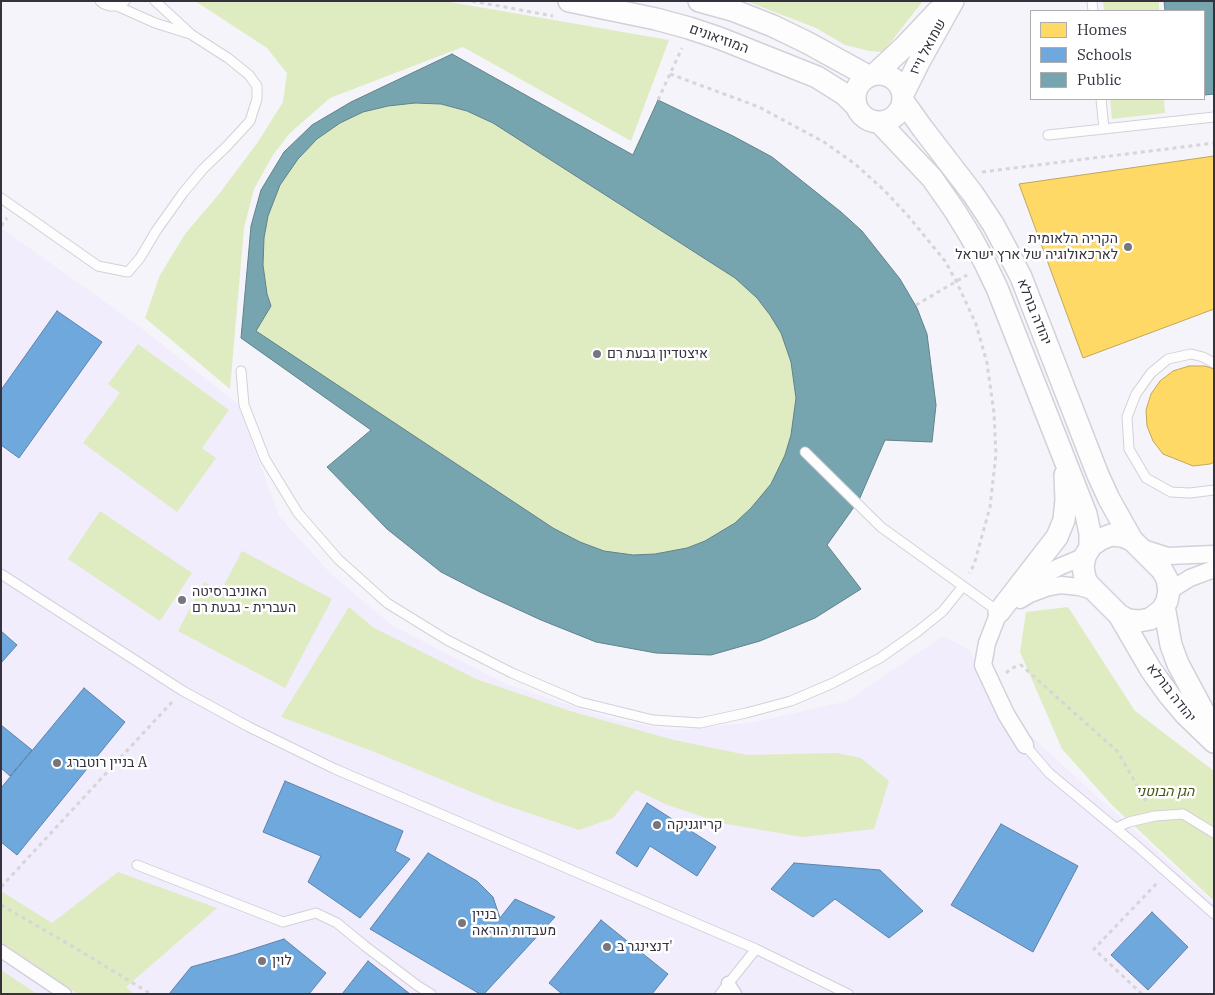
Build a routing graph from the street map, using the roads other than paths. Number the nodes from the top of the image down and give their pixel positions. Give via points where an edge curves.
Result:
1 (100, 1) edge
2 (155, 1) edge
3 (699, 1) edge
4 (946, 1) edge
5 (953, 1) edge
6 (121, 4) edge
7 (563, 9) edge
8 (192, 35) junction
9 (872, 75) junction
10 (903, 98) junction
11 (1101, 100) edge
12 (856, 106) junction
13 (1214, 116) edge
14 (879, 122) junction
15 (1104, 129) junction
16 (1048, 135) dead end
17 (1, 198) edge
18 (1214, 363) edge
19 (241, 371) dead end
20 (805, 452) dead end
21 (1065, 462) junction
22 (1214, 490) edge
23 (1136, 544) junction
24 (1087, 552) junction
25 (1214, 554) edge
26 (1214, 569) edge
27 (1, 574) edge
28 (963, 586) junction
29 (1096, 592) junction
30 (1166, 598) junction
31 (999, 612) junction
32 (1119, 615) junction
33 (1214, 728) edge
34 (1214, 742) edge
35 (1025, 745) joint
36 (1116, 828) junction
37 (1214, 833) edge
38 (137, 865) dead end
39 (1214, 914) edge
40 (756, 948) junction
41 (1, 951) edge
42 (732, 988) edge
43 (65, 994) edge
44 (431, 994) edge
45 (720, 994) edge
46 (848, 994) edge

1 - 6 lane via 110,6
2 - 8 lane
3 - 9 street, המוזיאונים via 773,26
4 - 9 street, שמואל וייז via 904,47
5 - 10 street, שמואל וייז
6 - 8 lane via 155,23
7 - 12 street, המוזיאונים via 626,12 689,28 817,77
8 - 17 lane via 248,75 257,86 257,100 250,121 183,193 128,272 98,266
9 - 10 street via 891,76 902,87
9 - 12 street via 858,86 854,99
10 - 14 street via 898,114
10 - 23 street, יהודה בורלא via 974,194 1021,277 1098,475
11 - 15 lane
12 - 14 street via 865,118
13 - 15 lane
14 - 21 street, יהודה בורלא via 932,178 972,237 997,288
15 - 16 lane
18 - 22 lane via 1191,354 1168,359 1151,373 1136,394 1127,417 1129,448 1146,478 1171,492
19 - 28 lane via 244,405 265,459 298,513 338,560 387,602 447,640 580,702 653,720 700,723 791,701 880,658 943,611
20 - 28 lane via 881,527
21 - 24 street, יהודה בורלא via 1086,514 1090,533
21 - 31 street via 1064,520 1057,537
23 - 24 street via 1122,536 1111,535 1101,538
23 - 25 street via 1168,556
23 - 30 street via 1167,579
24 - 29 street via 1083,567 1085,578
24 - 31 street via 1033,580
26 - 30 street via 1187,579
27 - 40 lane via 183,691 335,769
28 - 31 lane
29 - 31 street via 1061,585 1046,588
29 - 32 street
30 - 32 street via 1162,610 1150,619 1139,622
30 - 33 street, יהודה בורלא via 1171,645 1178,664
31 - 35 street via 987,642 983,665
32 - 34 street, יהודה בורלא via 1169,695
35 - 36 lane via 1049,773
36 - 37 lane via 1155,816 1183,814
36 - 39 lane
38 - 44 lane via 283,922 316,913 337,923
40 - 42 lane
40 - 46 lane
41 - 43 street
42 - 45 lane

